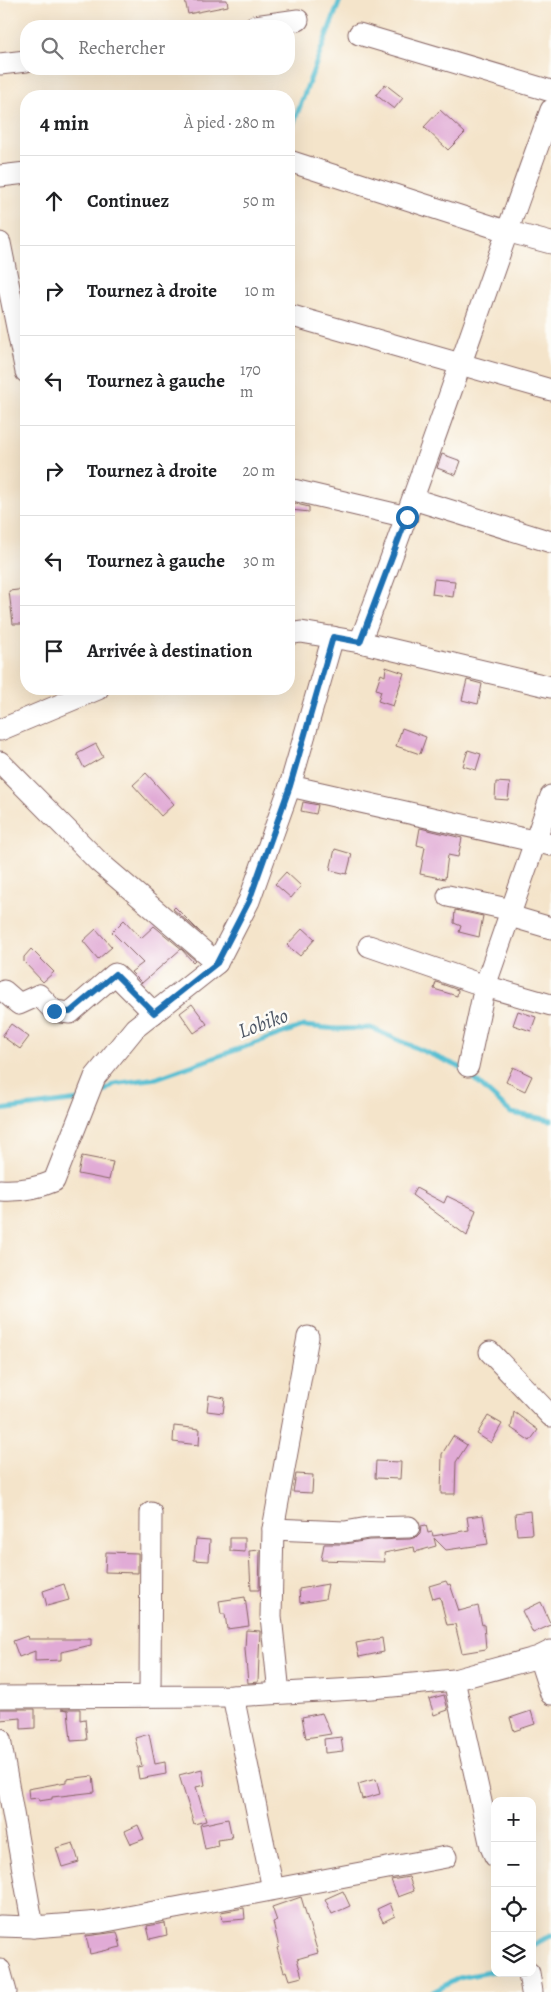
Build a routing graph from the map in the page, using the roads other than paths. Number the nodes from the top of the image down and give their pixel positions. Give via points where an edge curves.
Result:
1 (295, 20) edge
2 (298, 20) dead end
3 (359, 34) dead end
4 (20, 61) edge
5 (0, 64) edge
6 (551, 91) edge
7 (551, 110) edge
8 (295, 163) edge
9 (20, 174) edge
10 (0, 176) edge
11 (506, 231) junction
12 (0, 243) edge
13 (551, 243) edge
14 (295, 317) edge
15 (15, 325) edge
16 (20, 346) edge
17 (460, 364) junction
18 (551, 390) edge
19 (295, 489) edge
20 (410, 508) junction
21 (551, 542) edge
22 (295, 633) edge
23 (333, 637) junction
24 (360, 642) junction
25 (551, 688) edge
26 (81, 695) edge
27 (0, 730) edge
28 (0, 762) edge
29 (290, 786) junction
30 (551, 796) edge
31 (543, 844) edge
32 (448, 896) dead end
33 (511, 913) junction
34 (551, 928) edge
35 (369, 946) dead end
36 (217, 963) junction
37 (485, 986) junction
38 (4, 992) dead end
39 (551, 1005) edge
40 (154, 1013) junction
41 (468, 1066) dead end
42 (0, 1190) edge
43 (308, 1337) dead end
44 (490, 1352) dead end
45 (551, 1416) edge
46 (150, 1513) dead end
47 (409, 1527) dead end
48 (273, 1529) junction
49 (545, 1654) edge
50 (454, 1680) junction
51 (279, 1693) junction
52 (551, 1694) edge
53 (150, 1695) junction
54 (0, 1696) edge
55 (233, 1696) junction
56 (0, 1739) edge
57 (491, 1847) edge
58 (446, 1857) dead end
59 (273, 1890) junction
60 (0, 1926) edge
61 (33, 1927) junction
62 (0, 1970) edge
63 (530, 1977) edge
64 (6, 1992) edge
65 (532, 1992) edge

1 - 2 street
3 - 6 street
4 - 5 street
7 - 11 street
8 - 11 street
9 - 10 street
11 - 13 street
11 - 17 street
12 - 15 street
14 - 17 street
15 - 16 street
17 - 18 street
17 - 20 street
19 - 20 street
20 - 21 street
20 - 24 street
22 - 23 street
23 - 24 street
23 - 29 street
24 - 25 street
26 - 27 street
28 - 36 street via 99,862
29 - 31 street
29 - 36 street via 249,901
30 - 31 street
31 - 33 street
32 - 33 street
33 - 34 street
33 - 37 street
35 - 37 street
36 - 40 street
37 - 39 street
37 - 41 street
38 - 40 street via 19,1004 39,995 54,1011 70,1012 115,974
40 - 42 street via 135,1028 95,1077 54,1181 40,1187
43 - 48 street
44 - 45 street
46 - 53 street
47 - 48 street via 345,1532
48 - 51 street via 270,1616
49 - 50 street
49 - 52 street
50 - 51 street
50 - 57 street
51 - 55 street
53 - 54 street
53 - 55 street
55 - 59 street
56 - 61 street
58 - 59 street
59 - 61 street via 101,1922
60 - 61 street
62 - 64 street
63 - 65 street

